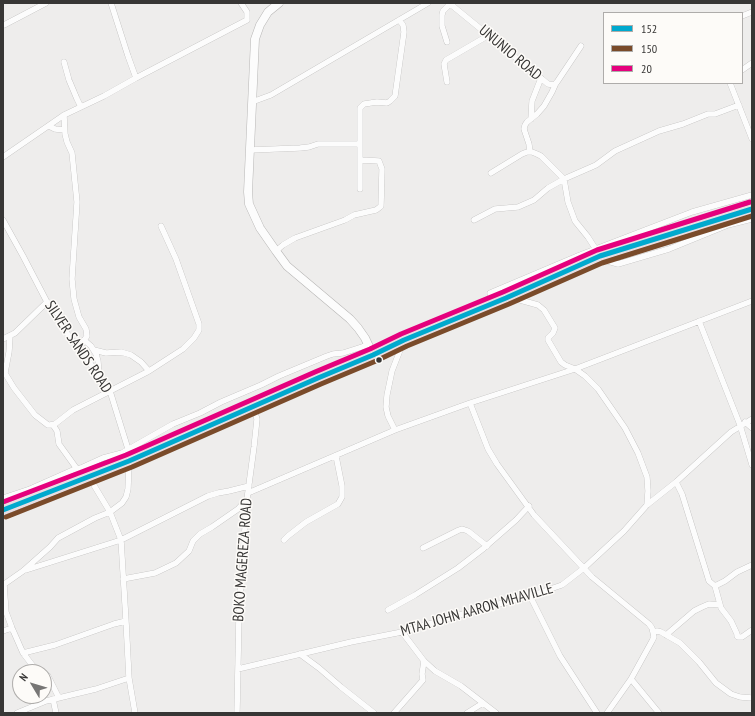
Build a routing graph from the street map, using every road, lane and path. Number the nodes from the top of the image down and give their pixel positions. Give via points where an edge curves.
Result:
1 (46, 3) edge
2 (110, 3) edge
3 (240, 3) edge
4 (272, 3) edge
5 (279, 3) edge
6 (428, 3) edge
7 (449, 3) edge
8 (268, 12) junction
9 (247, 20) junction
10 (399, 20) junction
11 (4, 25) dead end
12 (260, 25) junction
13 (489, 35) junction
14 (447, 42) dead end
15 (581, 46) dead end
16 (64, 62) dead end
17 (752, 63) edge
18 (743, 69) edge
19 (136, 78) junction
20 (541, 78) junction
21 (447, 82) dead end
22 (557, 82) junction
23 (730, 84) edge
24 (252, 102) junction
25 (739, 105) junction
26 (81, 107) junction
27 (64, 115) junction
28 (531, 119) junction
29 (49, 126) junction
30 (64, 130) junction
31 (752, 138) edge
32 (360, 144) junction
33 (250, 150) junction
34 (530, 152) junction
35 (3, 157) edge
36 (361, 160) junction
37 (491, 173) dead end
38 (564, 179) junction
39 (360, 189) dead end
40 (752, 195) edge
41 (752, 209) edge
42 (752, 219) edge
43 (3, 220) edge
44 (474, 220) dead end
45 (161, 226) dead end
46 (276, 251) junction
47 (598, 252) junction
48 (506, 298) junction
49 (752, 301) edge
50 (47, 302) junction
51 (492, 303) junction
52 (699, 321) junction
53 (10, 336) junction
54 (3, 339) edge
55 (84, 340) junction
56 (404, 340) junction
57 (368, 345) junction
58 (80, 347) junction
59 (94, 350) junction
60 (373, 355) junction
61 (575, 369) junction
62 (4, 371) edge
63 (149, 371) junction
64 (99, 376) junction
65 (110, 391) junction
66 (470, 403) junction
67 (253, 407) junction
68 (752, 418) edge
69 (742, 424) junction
70 (53, 425) junction
71 (752, 428) edge
72 (395, 430) junction
73 (128, 449) junction
74 (336, 456) junction
75 (129, 462) junction
76 (752, 464) edge
77 (77, 469) junction
78 (85, 479) junction
79 (676, 482) junction
80 (249, 486) junction
81 (248, 496) junction
82 (3, 498) edge
83 (647, 505) junction
84 (529, 506) junction
85 (3, 510) edge
86 (110, 512) junction
87 (121, 540) junction
88 (284, 540) dead end
89 (487, 546) junction
90 (423, 548) dead end
91 (752, 565) edge
92 (584, 568) junction
93 (23, 571) junction
94 (123, 579) junction
95 (3, 584) edge
96 (715, 586) junction
97 (530, 596) junction
98 (720, 605) junction
99 (388, 610) dead end
100 (126, 621) junction
101 (12, 628) junction
102 (752, 630) edge
103 (3, 631) edge
104 (402, 632) junction
105 (654, 632) junction
106 (666, 635) junction
107 (23, 653) junction
108 (300, 654) junction
109 (424, 661) junction
110 (31, 664) edge
111 (238, 668) junction
112 (129, 678) junction
113 (632, 679) junction
114 (52, 687) edge
115 (56, 698) junction
116 (752, 698) edge
117 (483, 703) junction
118 (16, 713) edge
119 (56, 713) edge
120 (135, 713) edge
121 (237, 713) edge
122 (374, 713) edge
123 (394, 713) edge
124 (467, 713) edge
125 (496, 713) edge
126 (597, 713) edge
127 (607, 713) edge
128 (659, 713) edge

1 - 11 street
2 - 19 street
3 - 9 street via 247,12
4 - 8 street
5 - 8 street
6 - 10 street
7 - 13 street, UNUNIO ROAD
7 - 14 street via 442,15 442,26
8 - 12 street
9 - 12 street
9 - 19 street
10 - 24 street via 271,95
10 - 32 street via 404,32 395,96 387,103 362,105
12 - 24 street via 255,39
13 - 20 street, UNUNIO ROAD
13 - 21 street via 446,60 444,64
15 - 22 street, UNUNIO ROAD
16 - 26 street
17 - 18 street
19 - 26 street
20 - 22 street, UNUNIO ROAD via 548,84 554,85
20 - 28 street via 532,100
22 - 28 street via 544,106
23 - 25 street
24 - 33 street
25 - 31 street
25 - 38 street via 659,130 614,151 596,165
26 - 27 street
27 - 29 street
27 - 30 street
28 - 34 street via 524,130
29 - 30 street
29 - 35 street
30 - 55 street via 72,153 77,202 72,286 79,317 86,329 87,336
32 - 33 street via 318,144 300,148
32 - 36 street
33 - 46 street via 249,204 260,228
34 - 37 street via 522,154
34 - 38 street via 541,156
36 - 39 street
36 - 46 street via 379,161 382,169 380,208 354,215 295,238
38 - 44 street via 534,200 518,207 495,209
38 - 47 street via 568,202 575,220
40 - 47 street via 692,212
41 - 47 highway
42 - 47 street via 728,225 669,249 618,264 604,260
43 - 50 street, SILVER SANDS ROAD
45 - 63 street via 176,259 199,330 183,349
46 - 57 street via 287,266 350,319
47 - 48 highway
47 - 51 street via 490,293
48 - 51 highway
48 - 61 street via 538,305 544,310 555,328 548,340 561,362
49 - 52 street
50 - 53 street
50 - 58 street, SILVER SANDS ROAD via 59,316 66,332
51 - 56 highway
52 - 61 street
52 - 69 street
53 - 54 street
53 - 62 street
55 - 58 street
55 - 59 street
56 - 60 highway
56 - 72 street via 392,371 387,395 388,416
57 - 60 street
57 - 73 street via 327,356 279,376 200,414 172,424
58 - 64 street, SILVER SANDS ROAD
59 - 63 street via 131,355
59 - 64 street
60 - 67 highway
61 - 66 street
61 - 83 street via 598,389 625,428 647,477
62 - 70 street via 34,415 48,425
63 - 65 street
64 - 65 street, SILVER SANDS ROAD
65 - 70 street via 73,410
65 - 73 street, SILVER SANDS ROAD
66 - 72 street
66 - 84 street via 491,454
67 - 75 highway
67 - 80 street, BOKO MAGEREZA ROAD via 257,419
68 - 69 street, MTAA JOHN AARON MHAVILLE
69 - 71 street
69 - 76 street
69 - 79 street, MTAA JOHN AARON MHAVILLE
70 - 77 street via 57,431 59,444
72 - 74 street
73 - 75 street, SILVER SANDS ROAD
73 - 77 street
74 - 81 street
74 - 88 street via 342,486 342,497 338,504 306,522
75 - 78 highway
75 - 86 street, SILVER SANDS ROAD via 126,497
77 - 78 street
77 - 82 street via 30,490
78 - 85 highway
78 - 86 street
79 - 83 street, MTAA JOHN AARON MHAVILLE
79 - 96 street via 709,581
80 - 81 street, BOKO MAGEREZA ROAD
80 - 87 street via 208,496
81 - 94 street via 238,509 200,534 193,541 189,551 176,563 155,573
81 - 111 street, BOKO MAGEREZA ROAD via 239,613
83 - 92 street, MTAA JOHN AARON MHAVILLE via 624,532
84 - 89 street
84 - 92 street via 534,515
86 - 87 street
86 - 93 street, SILVER SANDS ROAD via 58,538
87 - 93 street
87 - 94 street
89 - 90 street via 462,529
89 - 99 street via 434,584
91 - 96 street
92 - 97 street, MTAA JOHN AARON MHAVILLE via 562,585
92 - 105 street via 650,624
93 - 95 street, SILVER SANDS ROAD
94 - 100 street
95 - 101 street via 6,612
96 - 98 street
97 - 104 street, MTAA JOHN AARON MHAVILLE
97 - 126 street via 560,656
98 - 102 street via 738,637
98 - 106 street via 709,604 694,611
100 - 107 street
100 - 112 street
101 - 103 street
101 - 107 street
104 - 108 street, MTAA JOHN AARON MHAVILLE
104 - 109 street
105 - 106 street
105 - 113 street via 654,637
106 - 116 street via 680,643 716,682 731,694
107 - 110 street
108 - 111 street, MTAA JOHN AARON MHAVILLE
108 - 122 street
109 - 117 street
109 - 123 street via 423,680
111 - 121 street, BOKO MAGEREZA ROAD
112 - 115 street
112 - 120 street
113 - 127 street
113 - 128 street
114 - 115 street
115 - 118 street
115 - 119 street
117 - 124 street
117 - 125 street

